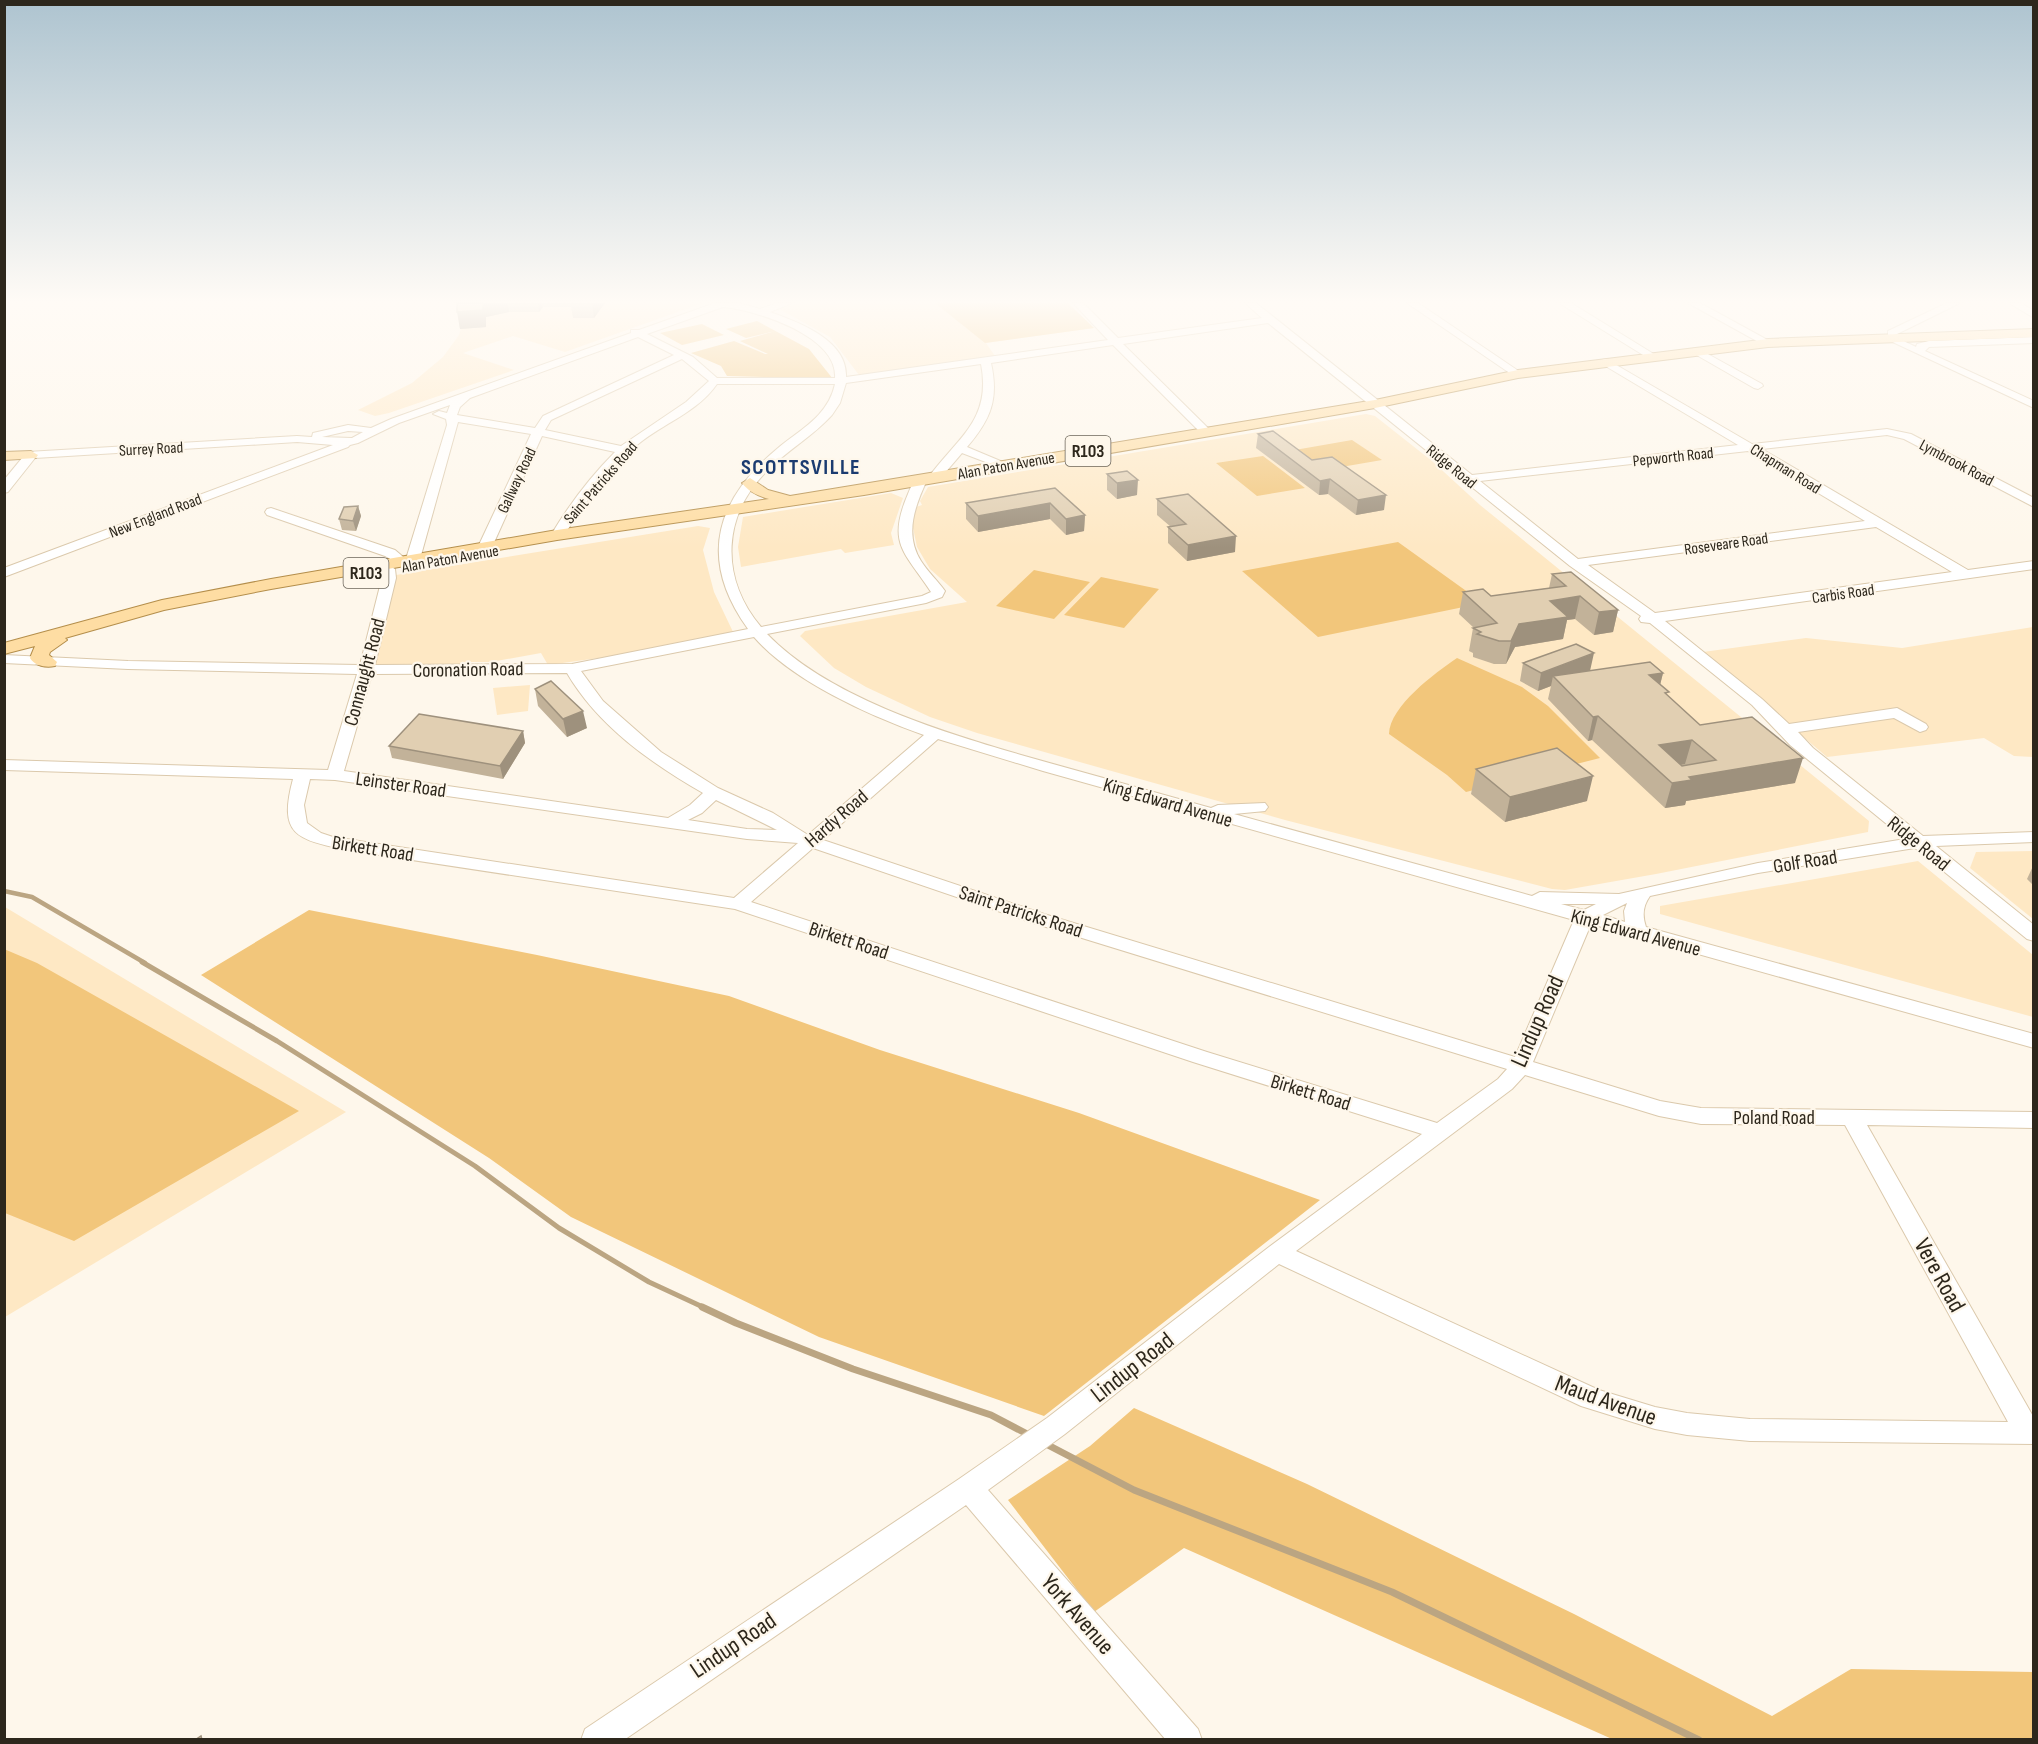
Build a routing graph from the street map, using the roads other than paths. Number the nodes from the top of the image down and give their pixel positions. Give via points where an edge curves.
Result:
1 (492, 384) edge
2 (498, 384) edge
3 (618, 384) edge
4 (711, 384) edge
5 (839, 384) edge
6 (990, 384) edge
7 (1157, 384) edge
8 (1350, 384) edge
9 (1468, 384) edge
10 (1644, 384) edge
11 (1755, 384) edge
12 (1990, 384) edge
13 (1758, 386) dead end
14 (466, 396) junction
15 (1375, 404) junction
16 (2034, 405) edge
17 (423, 409) junction
18 (451, 417) junction
19 (353, 427) junction
20 (1205, 431) junction
21 (538, 432) junction
22 (369, 433) junction
23 (1878, 433) joint
24 (331, 438) junction
25 (354, 441) junction
26 (1751, 447) junction
27 (959, 448) junction
28 (623, 450) junction
29 (31, 455) junction
30 (4, 456) edge
31 (305, 459) junction
32 (1004, 465) junction
33 (928, 479) junction
34 (1468, 479) junction
35 (750, 483) junction
36 (4, 489) edge
37 (864, 490) junction
38 (791, 500) junction
39 (2034, 503) edge
40 (733, 510) junction
41 (270, 512) dead end
42 (1876, 523) junction
43 (557, 535) junction
44 (485, 547) junction
45 (401, 563) junction
46 (1575, 563) junction
47 (2034, 566) edge
48 (4, 573) edge
49 (1966, 575) junction
50 (1647, 619) junction
51 (756, 631) junction
52 (58, 640) junction
53 (4, 649) edge
54 (4, 657) edge
55 (48, 662) junction
56 (572, 668) junction
57 (366, 670) junction
58 (1920, 727) dead end
59 (1787, 729) junction
60 (935, 734) junction
61 (1806, 749) junction
62 (4, 765) edge
63 (303, 774) junction
64 (335, 775) junction
65 (715, 792) junction
66 (1186, 807) junction
67 (1259, 807) dead end
68 (673, 822) junction
69 (2034, 837) edge
70 (803, 838) junction
71 (1917, 842) junction
72 (1644, 892) junction
73 (1508, 897) junction
74 (1618, 900) junction
75 (738, 903) junction
76 (1584, 918) junction
77 (1639, 933) junction
78 (2034, 935) edge
79 (2034, 1041) edge
80 (1521, 1066) junction
81 (1852, 1117) junction
82 (2034, 1120) edge
83 (1439, 1132) junction
84 (1277, 1253) junction
85 (2031, 1433) edge
86 (969, 1488) junction
87 (606, 1737) edge
88 (1187, 1740) edge

1 - 17 street
2 - 14 street
3 - 21 street, Gallway Road via 556,412 545,419
4 - 28 street, Saint Patricks Road
5 - 35 street, King Edward Avenue via 825,416
6 - 27 street via 985,415
7 - 20 street
8 - 15 street, Ridge Road
9 - 15 main road, Alan Paton Avenue / R103
10 - 26 street, Chapman Road
11 - 13 street
12 - 16 street
14 - 17 street
14 - 18 street via 454,406
15 - 20 main road, Alan Paton Avenue / R103
15 - 34 street, Ridge Road
17 - 18 street
17 - 19 street
17 - 22 street
18 - 21 street
18 - 45 street, Connaught Road via 453,426
19 - 22 street
19 - 24 street
20 - 32 main road, Alan Paton Avenue / R103
21 - 28 street
21 - 44 street, Gallway Road
22 - 25 street, New England Road
23 - 26 street, Pepworth Road
23 - 39 street, Lymbrook Road via 1907,436
24 - 25 street
24 - 29 street, Surrey Road
24 - 31 street, New England Road via 326,448
25 - 31 street, New England Road
26 - 34 street, Pepworth Road
26 - 42 street, Chapman Road
27 - 32 street
27 - 33 street
28 - 43 street, Saint Patricks Road
29 - 30 main road, Surrey Road
29 - 36 street
31 - 48 street, New England Road
32 - 33 main road, Alan Paton Avenue / R103
33 - 37 main road, Alan Paton Avenue / R103
33 - 51 street, Coronation Road via 911,499 903,537 915,563 938,591 926,599
34 - 46 street, Ridge Road
35 - 38 main road via 767,494
35 - 40 street, King Edward Avenue
37 - 38 main road, Alan Paton Avenue / R103
37 - 40 main road, Alan Paton Avenue / R103
38 - 40 main road, Alan Paton Avenue / R103
40 - 43 main road, Alan Paton Avenue / R103
40 - 45 main road, Alan Paton Avenue / R103
40 - 51 street, King Edward Avenue via 723,556 734,592
41 - 45 street via 390,553
42 - 46 street, Roseveare Road
42 - 49 street, Chapman Road
43 - 44 main road, Alan Paton Avenue / R103
44 - 45 main road, Alan Paton Avenue / R103
45 - 52 main road, Alan Paton Avenue / R103 via 165,610
45 - 53 main road, Alan Paton Avenue / R103 via 162,605
45 - 57 street, Connaught Road via 389,578
46 - 50 street, Ridge Road
47 - 49 street, Carbis Road
49 - 50 street, Carbis Road
50 - 59 street, Ridge Road
50 - 61 street, Ridge Road
51 - 56 street, Coronation Road
51 - 60 street, King Edward Avenue via 779,652 843,694
52 - 54 main road, Alan Paton Avenue / R103
52 - 55 main road via 40,651 39,658
54 - 55 street, Coronation Road
55 - 57 street, Coronation Road
56 - 57 street, Coronation Road
56 - 65 street, Saint Patricks Road via 591,700 620,726
57 - 64 street, Connaught Road
58 - 59 street via 1897,712
59 - 61 street, Ridge Road
60 - 66 street, King Edward Avenue
60 - 70 street, Hardy Road
61 - 71 street, Ridge Road
62 - 63 street, Leinster Road
63 - 64 street, Leinster Road
63 - 75 street, Birkett Road via 294,805 295,818 311,837
64 - 68 street, Leinster Road
65 - 68 street
65 - 70 street, Saint Patricks Road
66 - 67 street
66 - 73 street, King Edward Avenue
68 - 70 street, Leinster Road
69 - 71 street, Golf Road
70 - 75 street, Hardy Road
70 - 80 street, Saint Patricks Road via 1037,918
71 - 72 street, Golf Road via 1758,868
71 - 78 street, Ridge Road
72 - 74 street, Golf Road
72 - 77 street via 1632,912
73 - 74 street
73 - 76 street, King Edward Avenue
74 - 76 street, Golf Road
75 - 83 street, Birkett Road
76 - 77 street, King Edward Avenue
76 - 80 street, Lindup Road
77 - 79 street, King Edward Avenue
80 - 81 street, Poland Road via 1659,1108 1701,1116
80 - 83 street, Lindup Road via 1505,1084
81 - 82 street, Poland Road
81 - 85 street, Vere Road
83 - 84 street, Lindup Road
84 - 85 street, Maud Avenue via 1625,1412 1733,1431
84 - 86 street, Lindup Road via 1056,1426
86 - 87 street, Lindup Road
86 - 88 street, York Avenue

